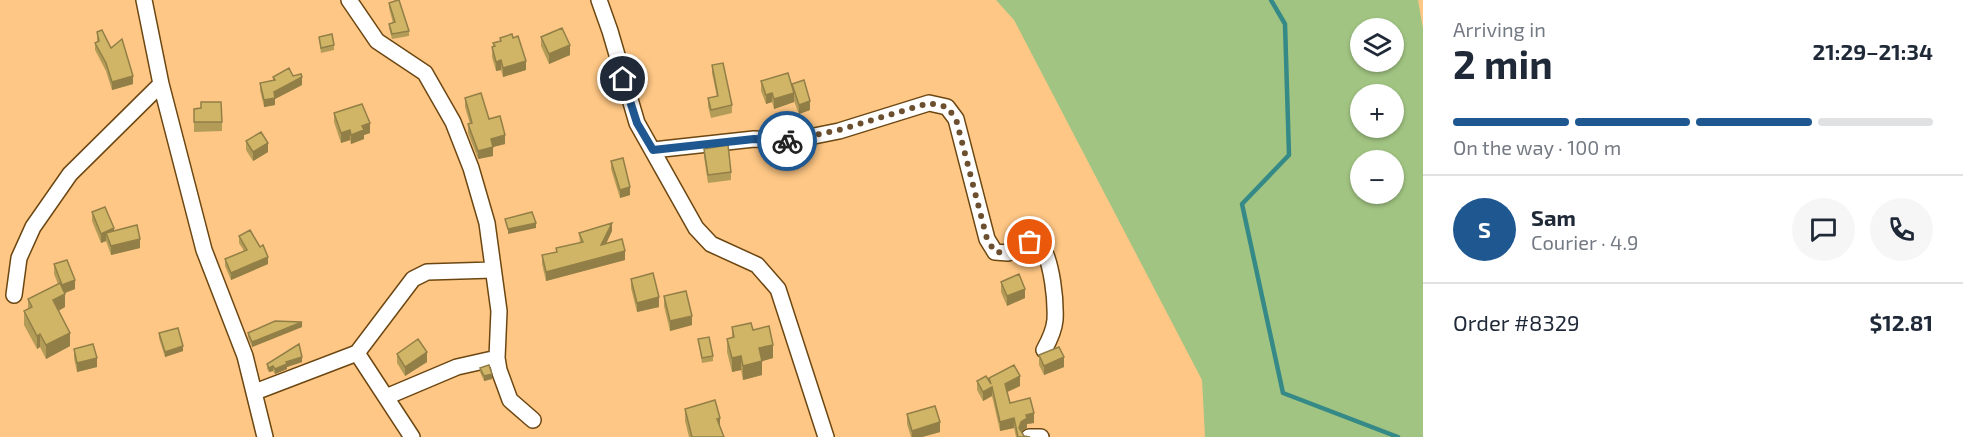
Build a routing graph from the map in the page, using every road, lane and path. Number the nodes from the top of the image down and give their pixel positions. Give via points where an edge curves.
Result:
1 (144, 0) edge
2 (349, 0) edge
3 (599, 0) edge
4 (161, 84) junction
5 (653, 150) junction
6 (493, 270) junction
7 (14, 295) dead end
8 (1044, 350) edge
9 (357, 353) junction
10 (497, 358) junction
11 (255, 392) junction
12 (386, 397) junction
13 (533, 420) dead end
14 (265, 437) edge
15 (412, 437) edge
16 (826, 437) edge
17 (1029, 437) edge
18 (1041, 437) edge

1 - 4 street
2 - 6 street via 377,41 425,73 453,122 481,199
3 - 5 street via 637,123
4 - 7 street via 70,174 45,209 19,258
4 - 11 street via 204,250
5 - 8 street via 754,139 789,141 929,103 947,107 956,119 987,239 995,252 1008,253 1030,242 1042,246 1049,258 1055,319
5 - 16 street via 696,228 711,244 757,265 778,289
6 - 9 street via 427,272 413,279
6 - 10 street via 499,311
9 - 11 street
9 - 12 street
10 - 12 street via 458,367
10 - 13 street via 510,400
11 - 14 street
12 - 15 street
17 - 18 street

